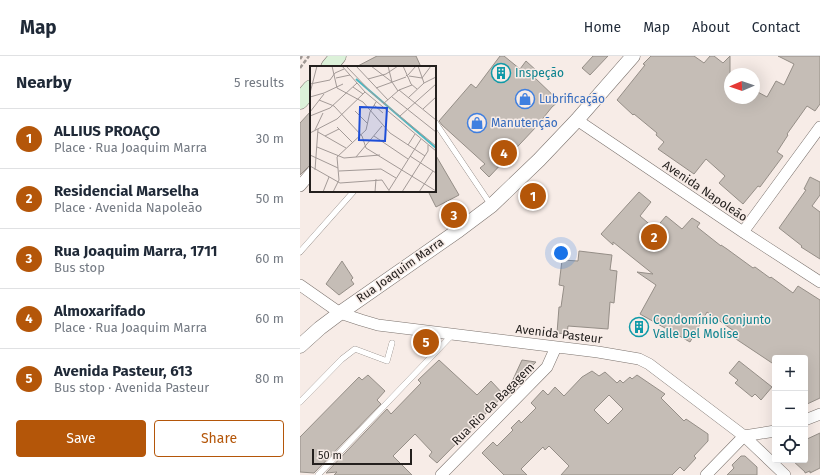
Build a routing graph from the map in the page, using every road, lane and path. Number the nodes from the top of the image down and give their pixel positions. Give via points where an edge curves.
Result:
1 (302, 56) edge
2 (309, 56) edge
3 (338, 56) edge
4 (633, 56) edge
5 (300, 59) edge
6 (330, 66) edge
7 (300, 68) edge
8 (310, 89) edge
9 (300, 101) edge
10 (577, 120) junction
11 (436, 123) edge
12 (820, 127) edge
13 (310, 174) edge
14 (300, 186) edge
15 (353, 192) edge
16 (491, 206) junction
17 (743, 232) junction
18 (300, 252) edge
19 (820, 282) edge
20 (300, 285) edge
21 (340, 313) junction
22 (454, 333) junction
23 (392, 343) dead end
24 (300, 346) edge
25 (556, 347) junction
26 (300, 402) edge
27 (820, 414) edge
28 (808, 419) edge
29 (772, 431) edge
30 (744, 436) junction
31 (318, 475) edge
32 (441, 475) edge
33 (706, 475) edge
34 (785, 475) edge

1 - 5 path
2 - 7 path
3 - 6 main road
4 - 10 street, Rua Joaquim Marra
8 - 9 main road
10 - 16 street, Rua Joaquim Marra
10 - 17 street, Avenida Napoleão
11 - 16 lane
12 - 17 street
13 - 14 street
15 - 18 lane
16 - 21 street, Rua Joaquim Marra
17 - 19 street, Avenida Napoleão
20 - 21 street, Avenida Pasteur
21 - 22 street, Avenida Pasteur via 378,325
21 - 24 street, Rua Joaquim Marra
22 - 25 street, Avenida Pasteur
22 - 31 lane
23 - 26 lane via 387,361 355,350 342,359
25 - 30 street, Avenida Pasteur via 639,359
25 - 32 street, Rua Rio da Bagagem via 547,367
27 - 28 street
29 - 30 street
30 - 33 street
30 - 34 street, Avenida Pasteur

